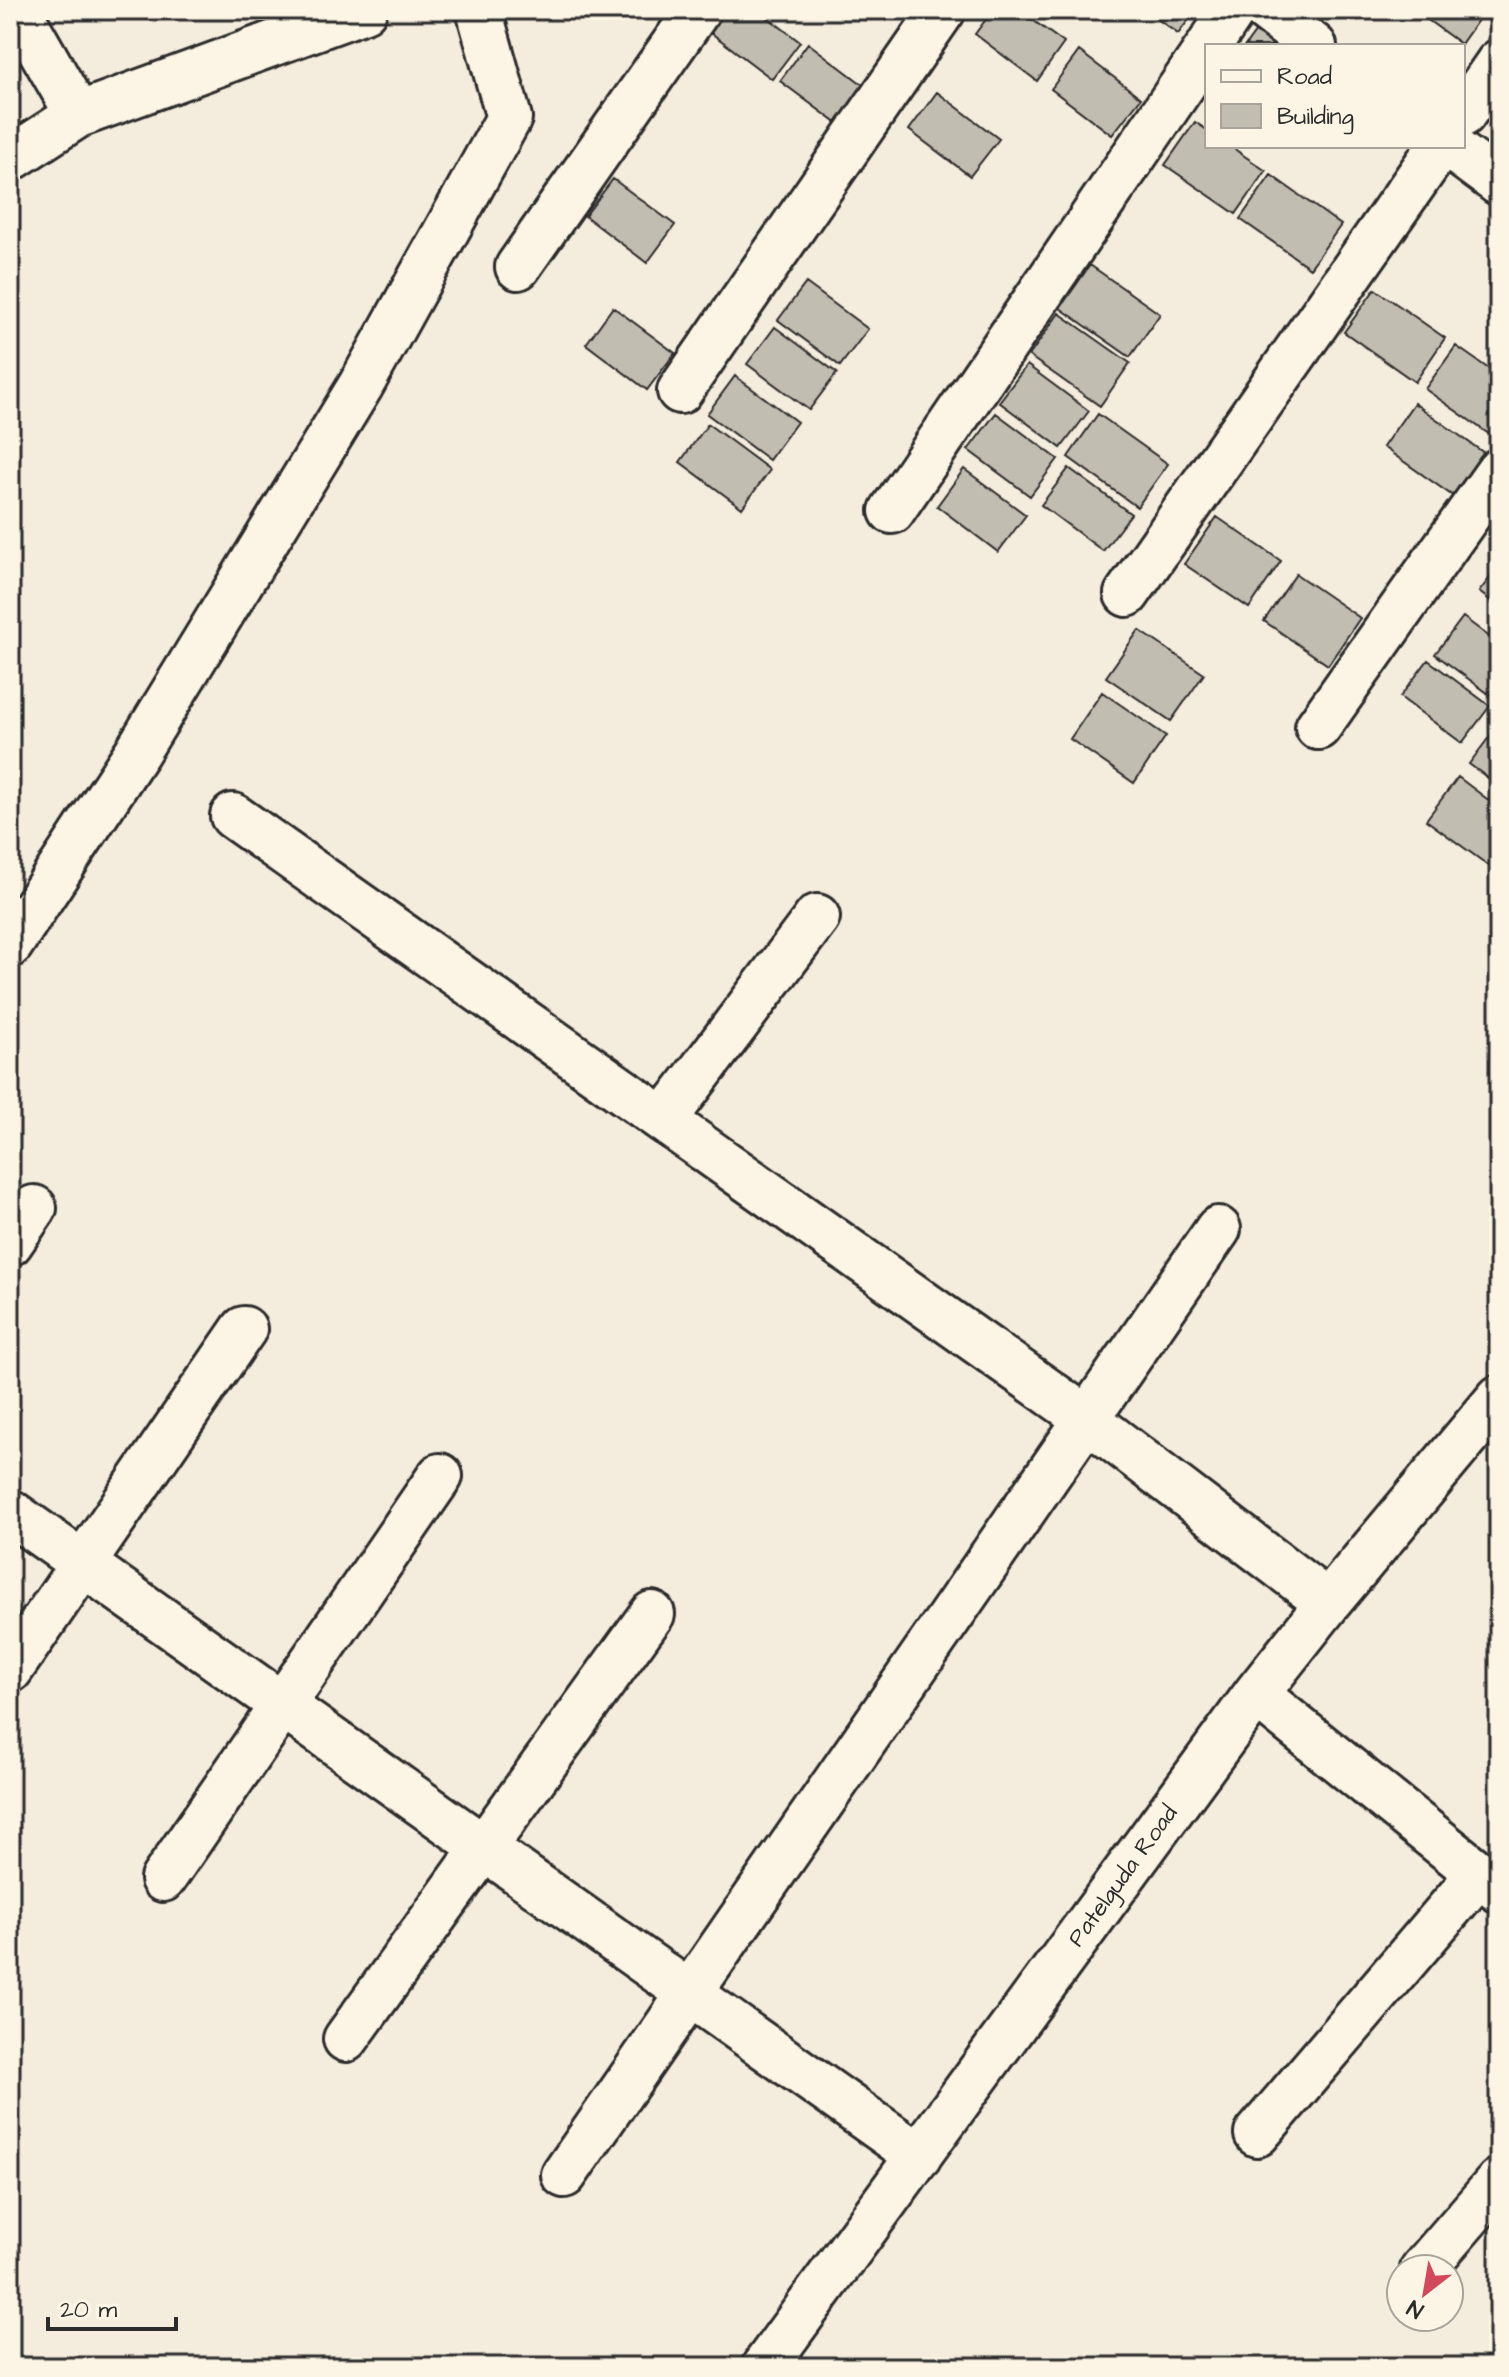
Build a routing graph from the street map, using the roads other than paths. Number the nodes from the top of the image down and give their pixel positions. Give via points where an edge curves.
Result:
1 (18, 10) edge
2 (364, 10) edge
3 (479, 10) edge
4 (698, 10) edge
5 (943, 10) edge
6 (1233, 10) edge
7 (1266, 10) edge
8 (1210, 44) edge
9 (1311, 44) edge
10 (1205, 51) edge
11 (1499, 62) edge
12 (1465, 111) edge
13 (78, 115) junction
14 (1439, 148) edge
15 (1452, 148) edge
16 (10, 159) edge
17 (1499, 183) edge
18 (518, 267) dead end
19 (680, 391) dead end
20 (1499, 471) edge
21 (892, 511) dead end
22 (1127, 594) dead end
23 (1318, 727) dead end
24 (233, 816) dead end
25 (817, 917) dead end
26 (10, 945) edge
27 (664, 1120) junction
28 (34, 1208) dead end
29 (1218, 1229) dead end
30 (10, 1243) edge
31 (244, 1329) dead end
32 (1499, 1398) edge
33 (1087, 1419) junction
34 (440, 1476) dead end
35 (10, 1512) edge
36 (83, 1564) junction
37 (1328, 1603) junction
38 (652, 1614) dead end
39 (10, 1670) edge
40 (1256, 1694) junction
41 (283, 1705) junction
42 (484, 1847) junction
43 (163, 1879) dead end
44 (1489, 1882) edge
45 (690, 1993) junction
46 (346, 2039) dead end
47 (1257, 2134) dead end
48 (919, 2156) junction
49 (564, 2175) dead end
50 (1499, 2181) edge
51 (1437, 2253) edge
52 (764, 2367) edge

1 - 13 street
2 - 13 street
3 - 26 street via 509,118 361,385 137,752
4 - 18 street
5 - 19 street
6 - 8 street
7 - 9 street
10 - 21 street
11 - 12 street
13 - 16 street
14 - 22 street
15 - 17 street
20 - 23 street
24 - 27 street
25 - 27 street
27 - 33 street
28 - 30 street
29 - 33 street
31 - 36 street
32 - 37 street, Patelguda Road
33 - 37 street
33 - 45 street
34 - 41 street
35 - 36 street
36 - 39 street
36 - 41 street
37 - 40 street, Patelguda Road
38 - 42 street
40 - 44 street
40 - 48 street, Patelguda Road
41 - 42 street
41 - 43 street
42 - 45 street
42 - 46 street
44 - 47 street
45 - 48 street
45 - 49 street
48 - 52 street, Patelguda Road
50 - 51 street

